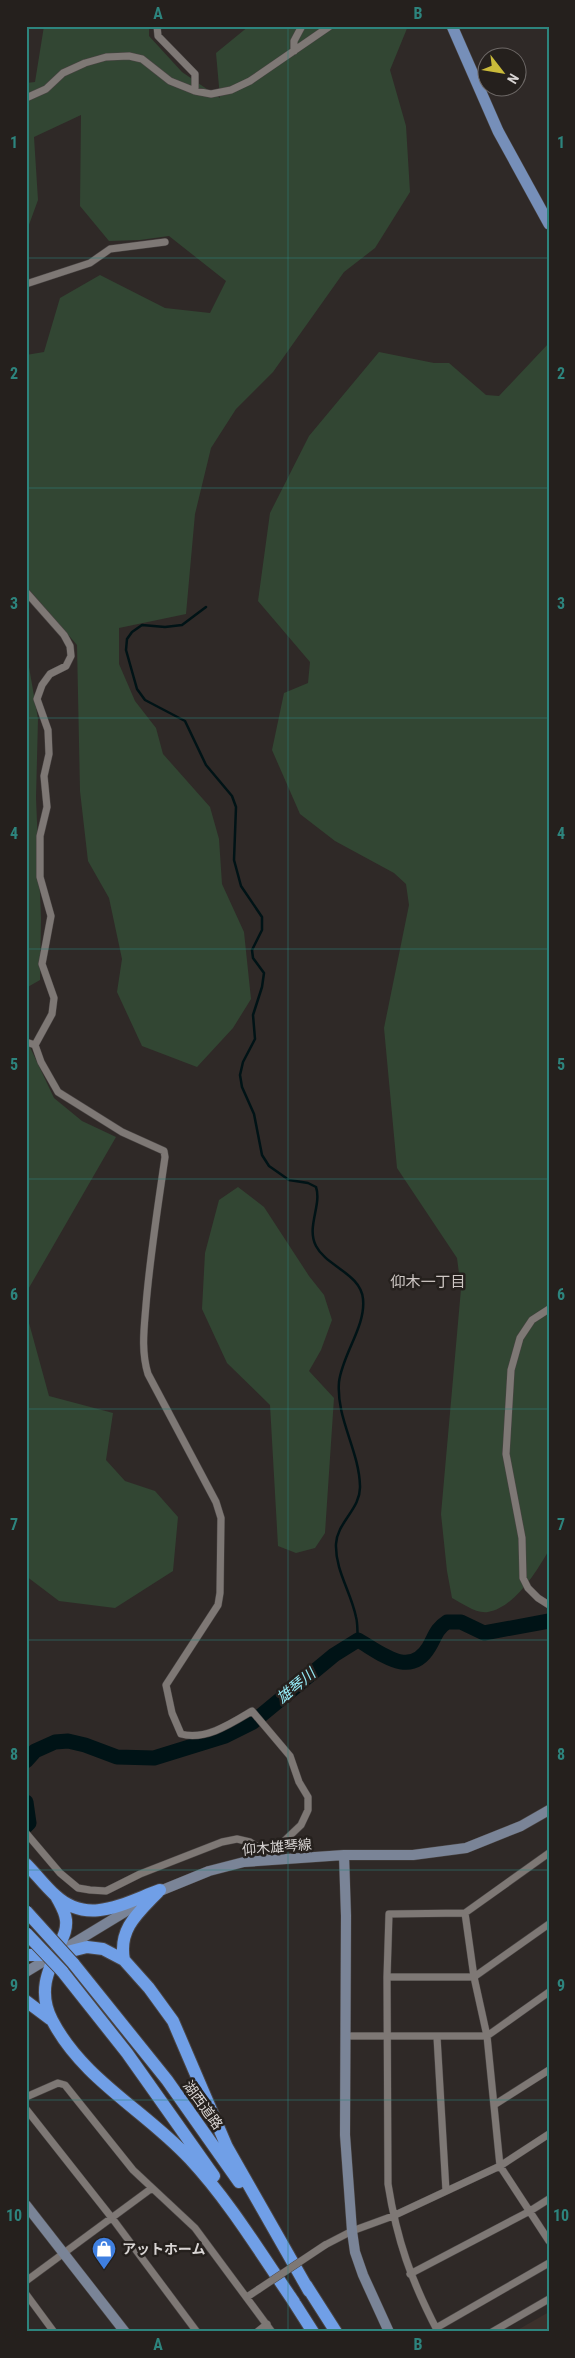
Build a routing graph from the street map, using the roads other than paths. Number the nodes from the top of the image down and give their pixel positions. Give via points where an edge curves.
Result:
1 (157, 26) edge
2 (302, 26) edge
3 (330, 26) edge
4 (452, 26) edge
5 (294, 51) junction
6 (195, 90) junction
7 (26, 98) edge
8 (549, 224) edge
9 (165, 242) dead end
10 (26, 284) edge
11 (26, 592) edge
12 (26, 1042) edge
13 (35, 1045) junction
14 (549, 1309) edge
15 (549, 1605) edge
16 (549, 1810) edge
17 (26, 1834) edge
18 (549, 1853) edge
19 (344, 1855) junction
20 (270, 1858) junction
21 (26, 1864) edge
22 (160, 1890) junction
23 (56, 1896) junction
24 (26, 1911) edge
25 (465, 1913) junction
26 (549, 1924) edge
27 (26, 1933) edge
28 (55, 1955) junction
29 (26, 1956) edge
30 (124, 1960) junction
31 (26, 1972) edge
32 (387, 1976) junction
33 (474, 1976) junction
34 (549, 1992) edge
35 (26, 2001) edge
36 (52, 2021) junction
37 (346, 2036) junction
38 (389, 2036) junction
39 (486, 2036) junction
40 (437, 2037) junction
41 (549, 2070) edge
42 (26, 2097) edge
43 (494, 2105) junction
44 (26, 2109) edge
45 (549, 2134) edge
46 (500, 2166) junction
47 (152, 2188) junction
48 (446, 2191) junction
49 (549, 2199) edge
50 (26, 2205) edge
51 (530, 2211) junction
52 (393, 2216) junction
53 (30, 2217) edge
54 (112, 2218) junction
55 (352, 2230) junction
56 (549, 2241) edge
57 (64, 2253) junction
58 (549, 2263) edge
59 (410, 2274) junction
60 (26, 2281) edge
61 (310, 2291) junction
62 (26, 2294) edge
63 (247, 2297) junction
64 (549, 2298) edge
65 (294, 2302) junction
66 (267, 2324) junction
67 (437, 2330) edge
68 (54, 2332) edge
69 (125, 2332) edge
70 (197, 2332) edge
71 (257, 2332) edge
72 (272, 2332) edge
73 (313, 2332) edge
74 (336, 2332) edge
75 (389, 2332) edge
76 (492, 2332) edge

1 - 6 street via 158,36 195,74
2 - 5 street via 294,41
3 - 5 street
4 - 8 main road via 498,131
5 - 6 street via 232,90 211,94
6 - 7 street via 170,81 142,59 106,57 63,73 46,89
9 - 10 street via 110,249 90,263
11 - 13 street via 64,635 71,656 66,666 50,674 42,684 37,699 48,730 44,776 47,807 40,836 40,877 51,916 42,964 54,998 52,1014
12 - 13 street
13 - 20 street via 58,1092 122,1132 164,1151 148,1280 142,1348 144,1361 216,1502 221,1518 218,1605 166,1686 169,1705 181,1734 190,1736 226,1726 252,1711 290,1756 308,1797 308,1810 301,1825
14 - 15 street via 532,1320 520,1338 511,1370 506,1454 522,1538 523,1578 528,1588
16 - 19 street, 仰木雄琴線 via 521,1826 466,1848 412,1855
17 - 20 street via 60,1873 78,1888 106,1891 222,1842 237,1839 250,1842
18 - 25 street
19 - 20 street, 仰木雄琴線
19 - 37 street
20 - 22 street, 仰木雄琴線 via 209,1870
21 - 23 highway
22 - 23 highway via 92,1912 70,1906
22 - 28 street, 仰木雄琴線
22 - 30 highway via 128,1924 123,1940
23 - 28 highway via 66,1924
24 - 61 highway, 湖西道路, bridge via 124,2025 205,2134
25 - 32 street via 389,1914
25 - 33 street
26 - 33 street
27 - 65 highway, bridge via 62,1971 175,2119 226,2192
28 - 29 highway
28 - 30 highway via 87,1947 108,1951
28 - 31 street, 仰木雄琴線
28 - 36 highway via 44,1988
30 - 61 highway via 173,2021 227,2147
32 - 33 street
32 - 38 street
33 - 39 street
34 - 39 street
35 - 36 highway
36 - 65 highway via 70,2048 100,2081 164,2132 208,2179
37 - 38 street
37 - 55 street via 345,2135
38 - 40 street
38 - 52 street via 388,2184
39 - 40 street
39 - 43 street
40 - 48 street
41 - 43 street
42 - 47 street via 58,2083 65,2085 133,2170
43 - 46 street
44 - 54 street
45 - 46 street
46 - 48 street
46 - 51 street
47 - 54 street
47 - 63 street via 195,2228
48 - 52 street
49 - 51 street
50 - 53 street
51 - 56 street
51 - 59 street
52 - 55 street
52 - 59 street
53 - 57 street
54 - 57 street
54 - 70 street
55 - 63 street, bridge
55 - 75 street via 363,2275
57 - 60 street
57 - 69 street
58 - 67 street
59 - 67 street
61 - 74 highway, 湖西道路
62 - 68 street
63 - 66 street
64 - 76 street
65 - 73 highway
66 - 71 street
66 - 72 street

